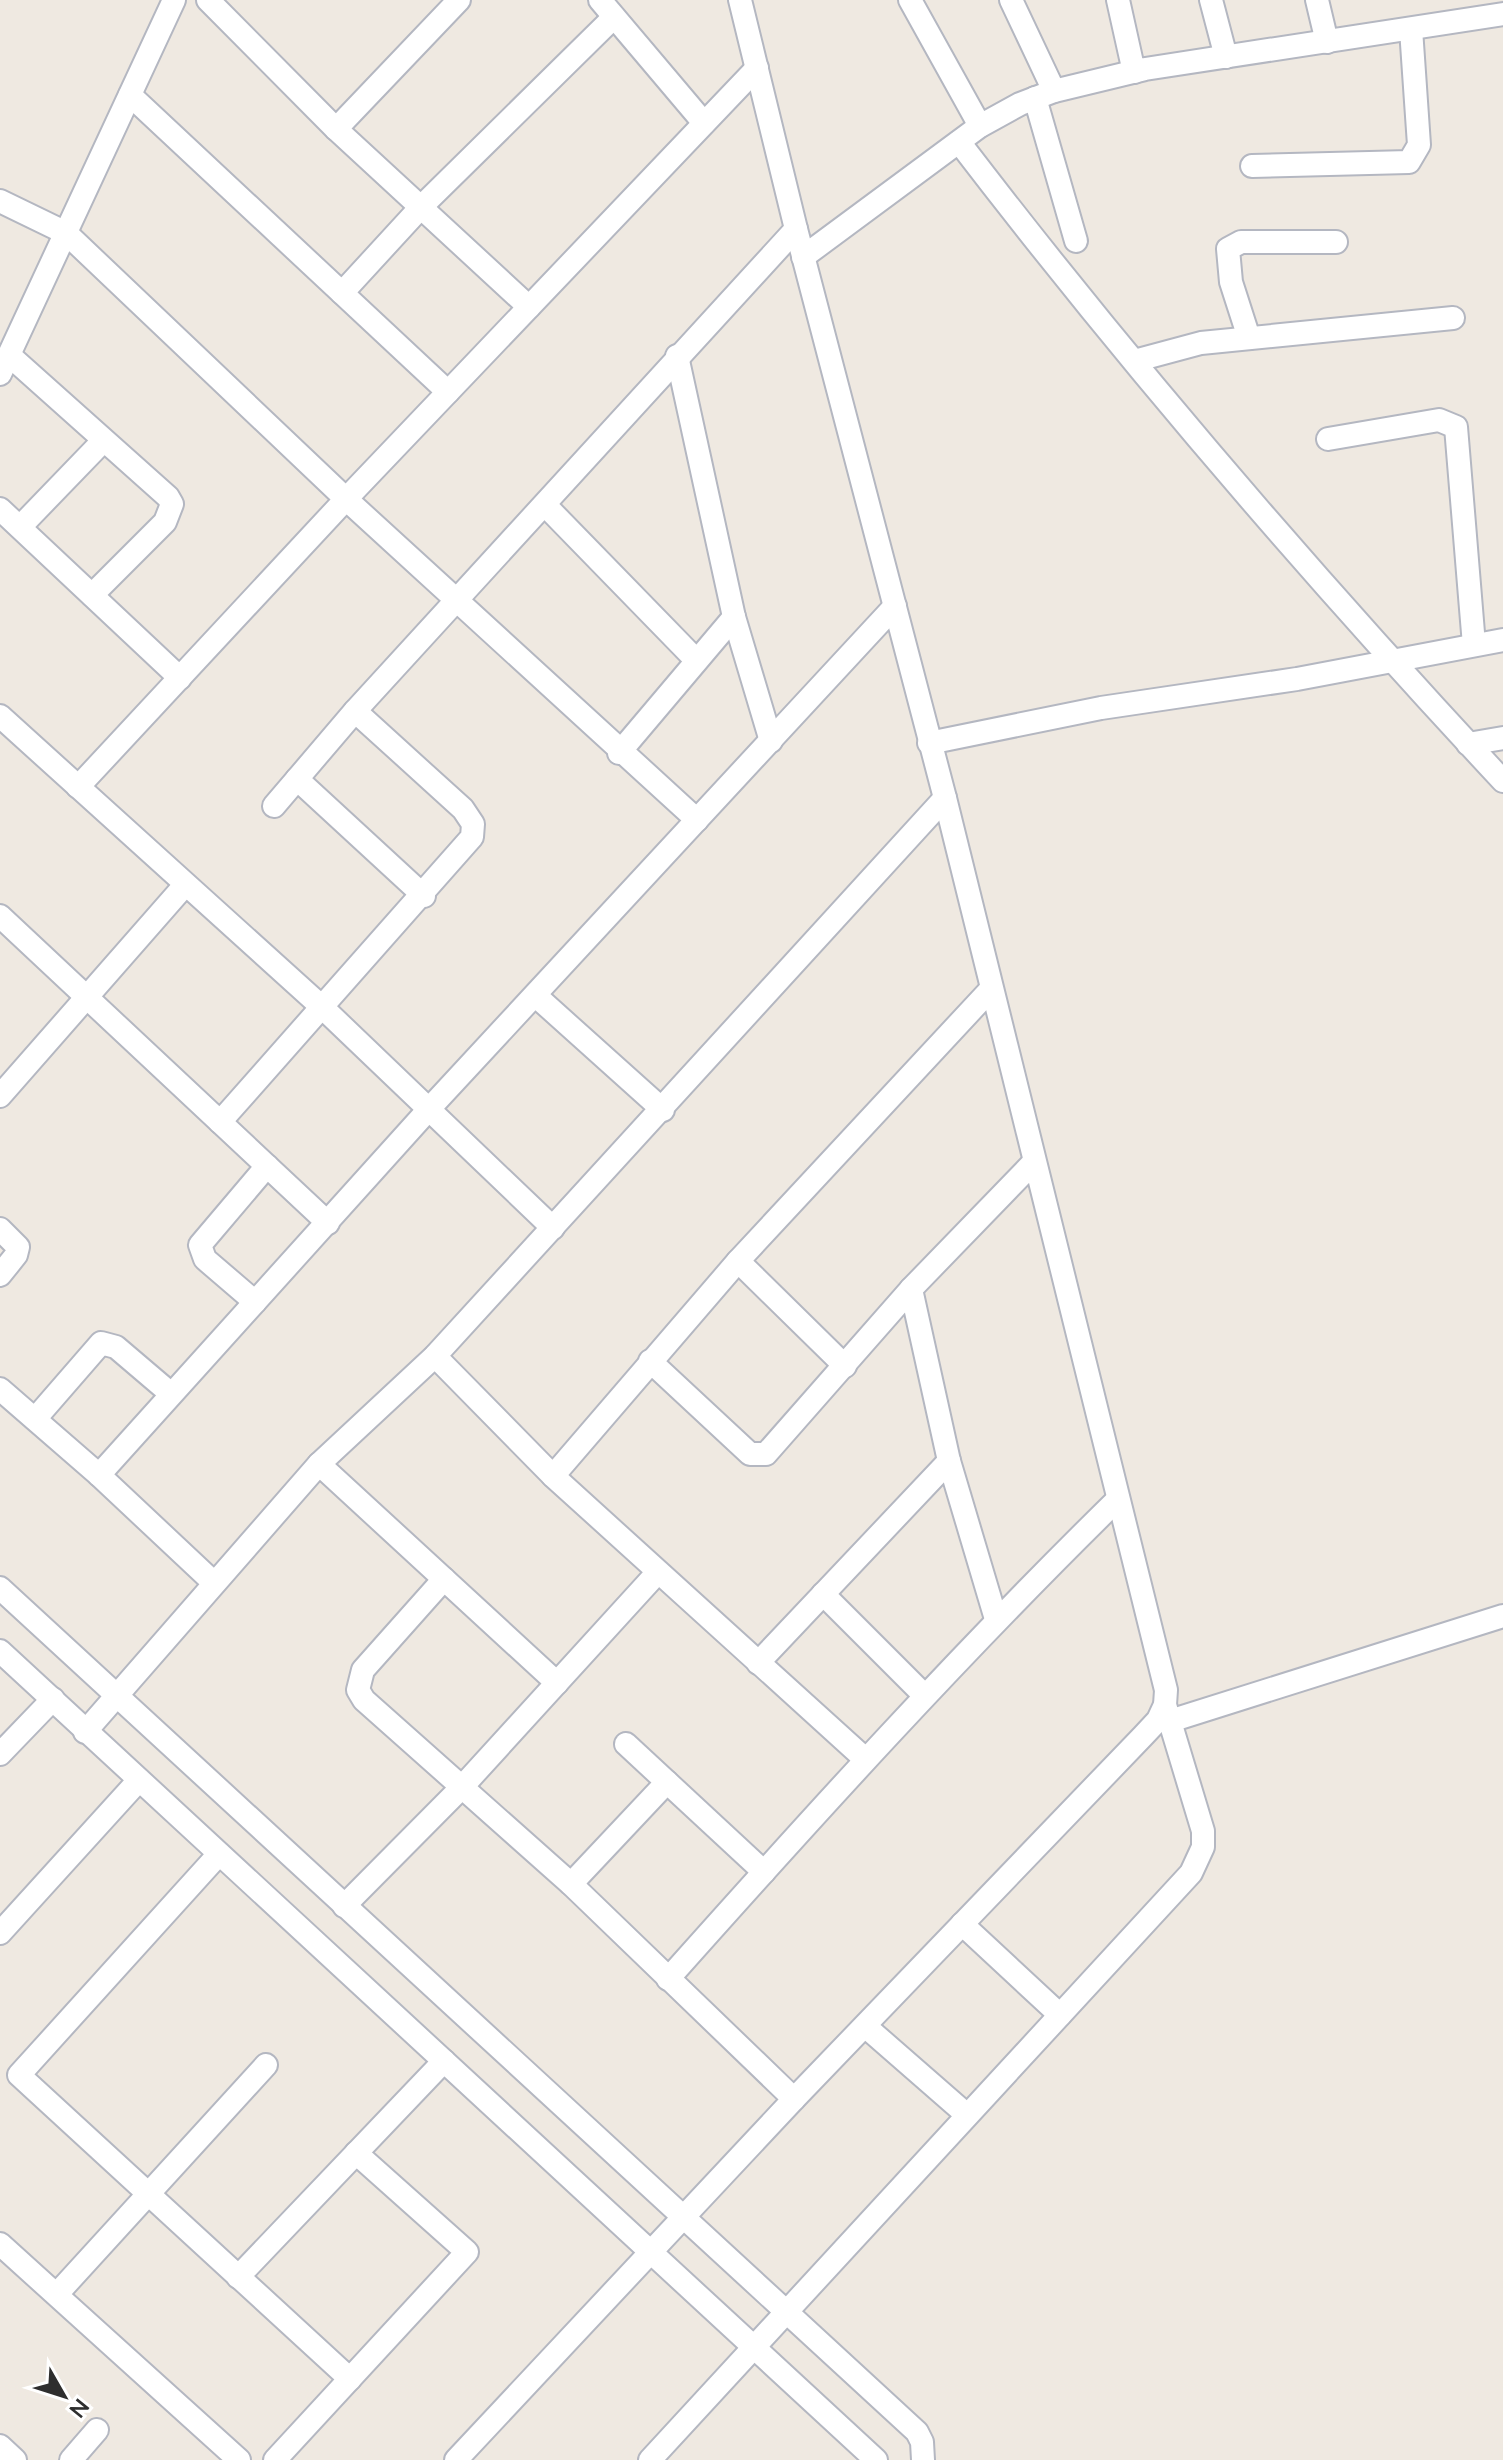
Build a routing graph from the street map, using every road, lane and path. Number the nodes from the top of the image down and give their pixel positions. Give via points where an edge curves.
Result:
1 (174, 0) edge
2 (208, 0) edge
3 (459, 0) edge
4 (740, 0) edge
5 (910, 0) edge
6 (1011, 0) edge
7 (1118, 0) edge
8 (1211, 0) edge
9 (1317, 0) edge
10 (607, 8) edge
11 (1503, 14) edge
12 (1411, 29) junction
13 (1327, 42) junction
14 (1226, 57) junction
15 (757, 68) junction
16 (1134, 72) junction
17 (1044, 94) junction
18 (130, 95) junction
19 (704, 123) junction
20 (980, 126) junction
21 (336, 129) junction
22 (959, 142) junction
23 (1252, 166) dead end
24 (0, 201) edge
25 (421, 207) junction
26 (796, 229) junction
27 (66, 233) junction
28 (1076, 241) dead end
29 (1336, 242) dead end
30 (803, 257) junction
31 (342, 293) junction
32 (529, 307) junction
33 (1453, 318) dead end
34 (1249, 338) junction
35 (677, 356) junction
36 (1134, 361) junction
37 (5, 364) edge
38 (448, 392) junction
39 (1328, 439) dead end
40 (103, 441) junction
41 (346, 499) junction
42 (546, 506) junction
43 (0, 509) edge
44 (20, 527) junction
45 (92, 595) junction
46 (457, 603) junction
47 (895, 606) junction
48 (734, 617) junction
49 (1503, 640) edge
50 (1474, 645) junction
51 (696, 660) junction
52 (1392, 662) junction
53 (180, 678) junction
54 (355, 711) junction
55 (0, 716) edge
56 (1503, 738) edge
57 (771, 741) junction
58 (929, 743) junction
59 (1468, 744) junction
60 (619, 753) junction
61 (297, 779) junction
62 (1503, 781) edge
63 (78, 787) junction
64 (945, 798) junction
65 (274, 806) dead end
66 (697, 820) junction
67 (185, 885) junction
68 (424, 896) junction
69 (0, 916) edge
70 (991, 989) junction
71 (89, 996) junction
72 (536, 996) junction
73 (323, 1008) junction
74 (0, 1096) edge
75 (429, 1109) junction
76 (663, 1110) junction
77 (220, 1122) junction
78 (1033, 1163) junction
79 (267, 1166) junction
80 (328, 1223) junction
81 (553, 1228) junction
82 (0, 1229) edge
83 (738, 1261) junction
84 (0, 1275) edge
85 (911, 1289) junction
86 (255, 1302) junction
87 (435, 1356) junction
88 (650, 1361) junction
89 (845, 1366) junction
90 (0, 1389) edge
91 (170, 1393) junction
92 (35, 1419) junction
93 (949, 1461) junction
94 (319, 1464) junction
95 (99, 1475) junction
96 (553, 1476) junction
97 (1118, 1499) junction
98 (658, 1572) junction
99 (444, 1579) junction
100 (213, 1582) junction
101 (0, 1588) edge
102 (823, 1594) junction
103 (1503, 1616) edge
104 (996, 1619) junction
105 (0, 1651) edge
106 (758, 1663) junction
107 (557, 1683) junction
108 (118, 1694) junction
109 (924, 1695) junction
110 (53, 1699) junction
111 (1168, 1713) junction
112 (85, 1732) junction
113 (626, 1744) dead end
114 (0, 1754) edge
115 (864, 1758) junction
116 (139, 1780) junction
117 (667, 1782) junction
118 (462, 1787) junction
119 (219, 1854) junction
120 (764, 1872) junction
121 (571, 1884) junction
122 (344, 1906) junction
123 (962, 1924) junction
124 (0, 1933) edge
125 (668, 1979) junction
126 (1060, 2015) junction
127 (865, 2026) junction
128 (444, 2061) junction
129 (266, 2065) dead end
130 (794, 2099) junction
131 (967, 2115) junction
132 (356, 2153) junction
133 (147, 2195) junction
134 (686, 2216) junction
135 (0, 2244) edge
136 (651, 2254) junction
137 (238, 2277) junction
138 (57, 2294) junction
139 (785, 2312) junction
140 (754, 2347) junction
141 (350, 2379) junction
142 (97, 2430) dead end
143 (0, 2446) edge
144 (15, 2460) edge
145 (71, 2460) edge
146 (239, 2460) edge
147 (275, 2460) edge
148 (456, 2460) edge
149 (650, 2460) edge
150 (876, 2460) edge
151 (923, 2460) edge

1 - 18 street
2 - 21 street
3 - 21 street
4 - 15 street
5 - 20 street
6 - 17 street
7 - 16 street
8 - 14 street
9 - 13 street
10 - 19 street
10 - 25 street
11 - 12 street
12 - 13 street
12 - 23 street via 1419,145 1409,162
13 - 14 street
14 - 16 street
15 - 19 street
15 - 26 street
16 - 17 street
17 - 20 street
17 - 28 street
18 - 27 street
18 - 31 street
19 - 32 street
20 - 22 street
21 - 25 street
22 - 30 street
22 - 36 street
24 - 27 street
25 - 31 street
25 - 32 street
26 - 30 street
26 - 35 street
27 - 37 street
27 - 41 street
29 - 34 street via 1241,242 1228,249 1231,282
30 - 47 street
31 - 38 street
32 - 38 street
33 - 34 street
34 - 36 street via 1182,346
35 - 42 street
35 - 48 street
36 - 52 street
37 - 40 street
38 - 41 street
39 - 50 street via 1439,420 1456,427
40 - 44 street
40 - 45 street via 172,504 165,522
41 - 46 street
41 - 53 street
42 - 46 street
42 - 51 street
43 - 44 street
44 - 45 street
45 - 53 street
46 - 54 street
46 - 60 street
47 - 57 street
47 - 58 street
48 - 51 street
48 - 57 street
49 - 50 street
50 - 52 street
51 - 60 street
52 - 58 street via 1101,708
52 - 59 street
53 - 63 street
54 - 61 street
54 - 68 street via 473,824 472,837
55 - 63 street
56 - 59 street
57 - 66 street
58 - 64 street
59 - 62 street
60 - 66 street
61 - 65 street
61 - 68 street
63 - 67 street
64 - 70 street
64 - 76 street
66 - 72 street
67 - 71 street
67 - 73 street
68 - 73 street
69 - 71 street
70 - 78 street
70 - 83 street
71 - 74 street
71 - 77 street
72 - 75 street
72 - 76 street
73 - 75 street
73 - 77 street
75 - 80 street
75 - 81 street
76 - 81 street
77 - 79 street
78 - 85 street
78 - 97 street
79 - 80 street
79 - 86 street via 200,1245 205,1259
80 - 86 street
81 - 87 street
82 - 84 street via 18,1247
83 - 88 street
83 - 89 street
85 - 89 street
85 - 93 street
86 - 91 street
87 - 94 street
87 - 96 street
88 - 89 street via 758,1456 773,1449
88 - 96 street
90 - 92 street
91 - 92 street via 116,1347 101,1343
91 - 95 street
92 - 95 street
93 - 102 street
93 - 104 street
94 - 99 street
94 - 100 street
95 - 100 street
96 - 98 street
97 - 104 street
97 - 111 street
98 - 106 street
98 - 107 street
99 - 107 street
99 - 118 street via 363,1670 358,1690
100 - 108 street
101 - 108 street
102 - 106 street
102 - 109 street
103 - 111 street
104 - 109 street
105 - 110 street
106 - 115 street
107 - 118 street
108 - 112 street
108 - 122 street
109 - 115 street
110 - 112 street
110 - 114 street
111 - 123 street
111 - 126 street via 1203,1831 1199,1860
112 - 116 street
113 - 117 street
115 - 120 street
116 - 119 street
116 - 124 street
117 - 120 street
117 - 121 street
118 - 121 street
118 - 122 street
119 - 128 street
119 - 133 street via 19,2075
120 - 125 street
121 - 125 street
122 - 134 street
123 - 126 street
123 - 127 street
125 - 130 street
126 - 131 street
127 - 130 street
127 - 131 street
128 - 132 street
128 - 136 street
129 - 133 street
130 - 134 street
131 - 139 street
132 - 137 street
132 - 141 street via 467,2252
133 - 137 street
133 - 138 street
134 - 136 street
134 - 139 street
135 - 138 street
136 - 140 street
136 - 148 street
137 - 141 street
138 - 146 street
139 - 140 street
139 - 151 street via 917,2432
140 - 149 street
140 - 150 street
141 - 147 street
142 - 145 street
143 - 144 street

